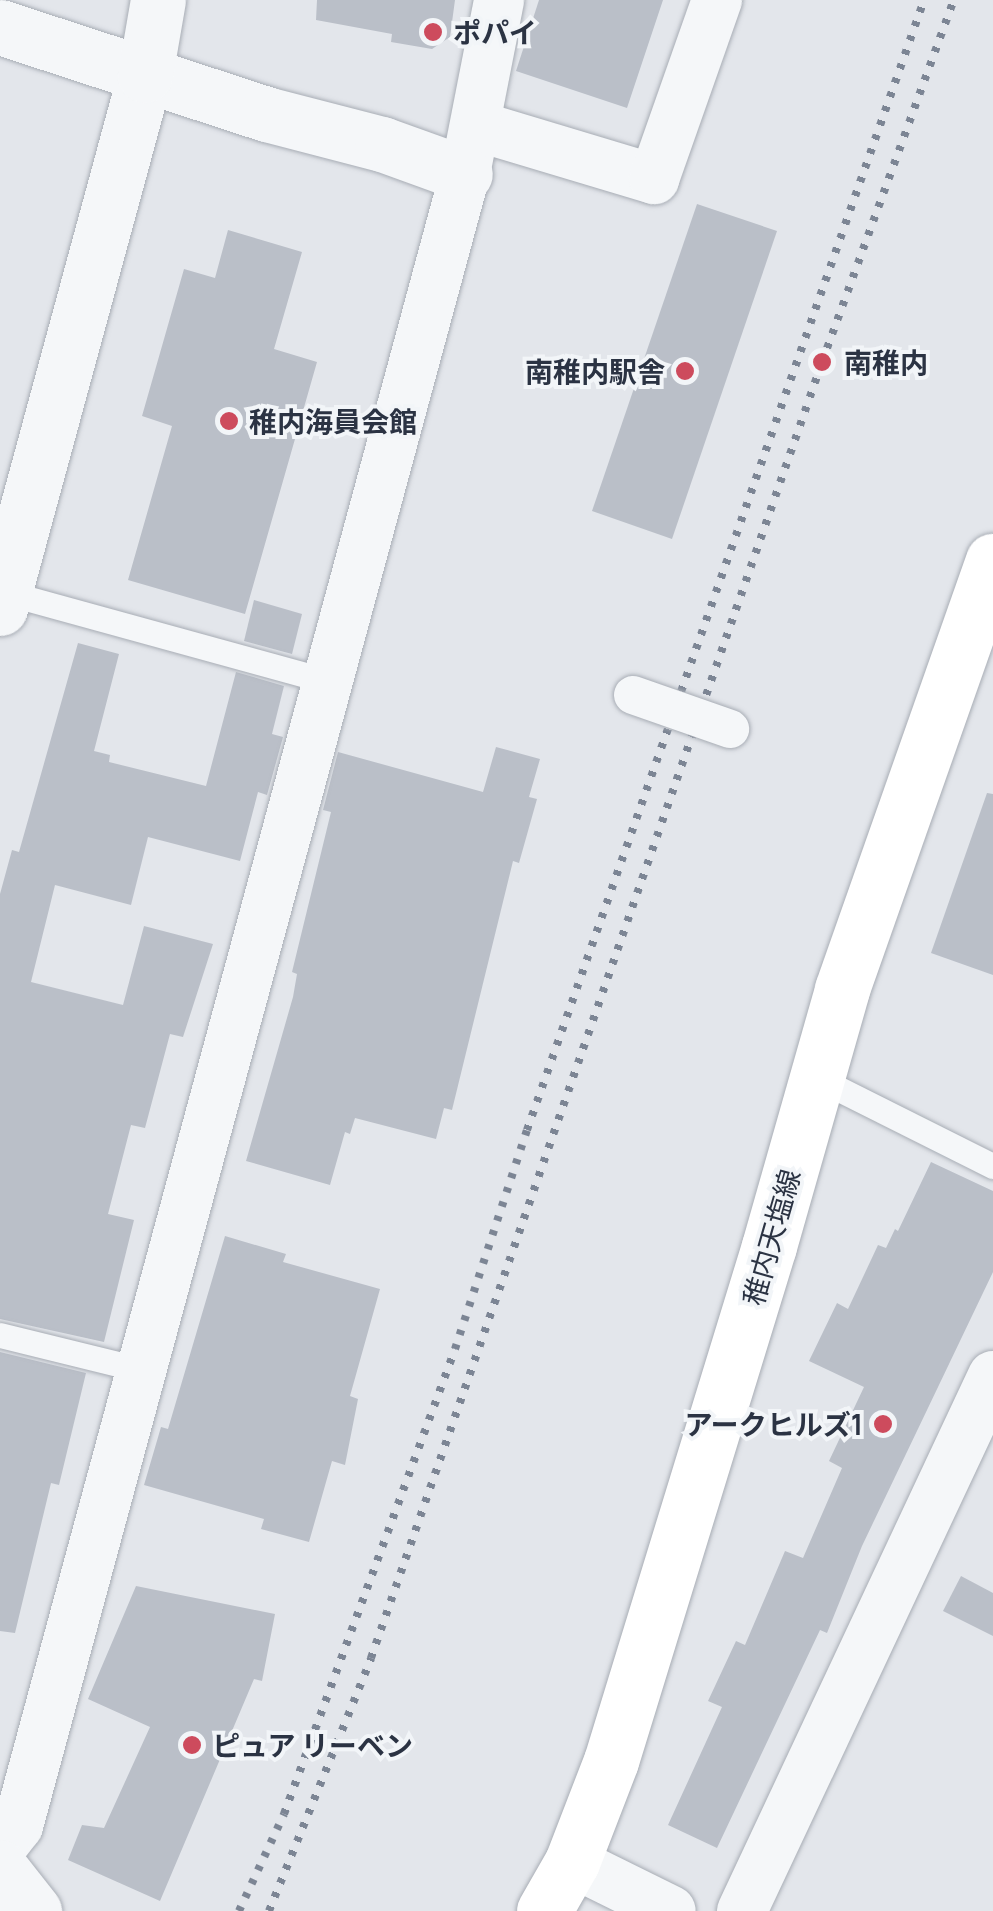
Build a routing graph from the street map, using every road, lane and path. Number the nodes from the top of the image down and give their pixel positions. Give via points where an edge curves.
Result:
1 (158, 0) edge
2 (500, 0) edge
3 (717, 0) edge
4 (0, 27) edge
5 (145, 75) junction
6 (472, 150) junction
7 (993, 561) edge
8 (2, 600) edge
9 (328, 681) junction
10 (633, 695) dead end
11 (730, 729) dead end
12 (817, 1078) junction
13 (993, 1166) edge
14 (0, 1335) edge
15 (142, 1370) junction
16 (993, 1376) edge
17 (0, 1848) edge
18 (572, 1862) junction
19 (0, 1868) edge
20 (34, 1911) edge
21 (544, 1911) edge
22 (671, 1911) edge
23 (742, 1911) edge

1 - 5 street
2 - 6 street
3 - 6 street via 654,178
4 - 5 street
5 - 6 street via 382,144
5 - 8 street
6 - 9 street
7 - 12 main road, 稚内天塩線 via 842,989
8 - 9 lane
9 - 15 street
10 - 11 street, bridge
12 - 13 lane
12 - 18 main road, 稚内天塩線 via 612,1761
14 - 15 lane
15 - 17 street via 18,1826
16 - 23 street
18 - 21 main road, 稚内天塩線
18 - 22 street
19 - 20 street

